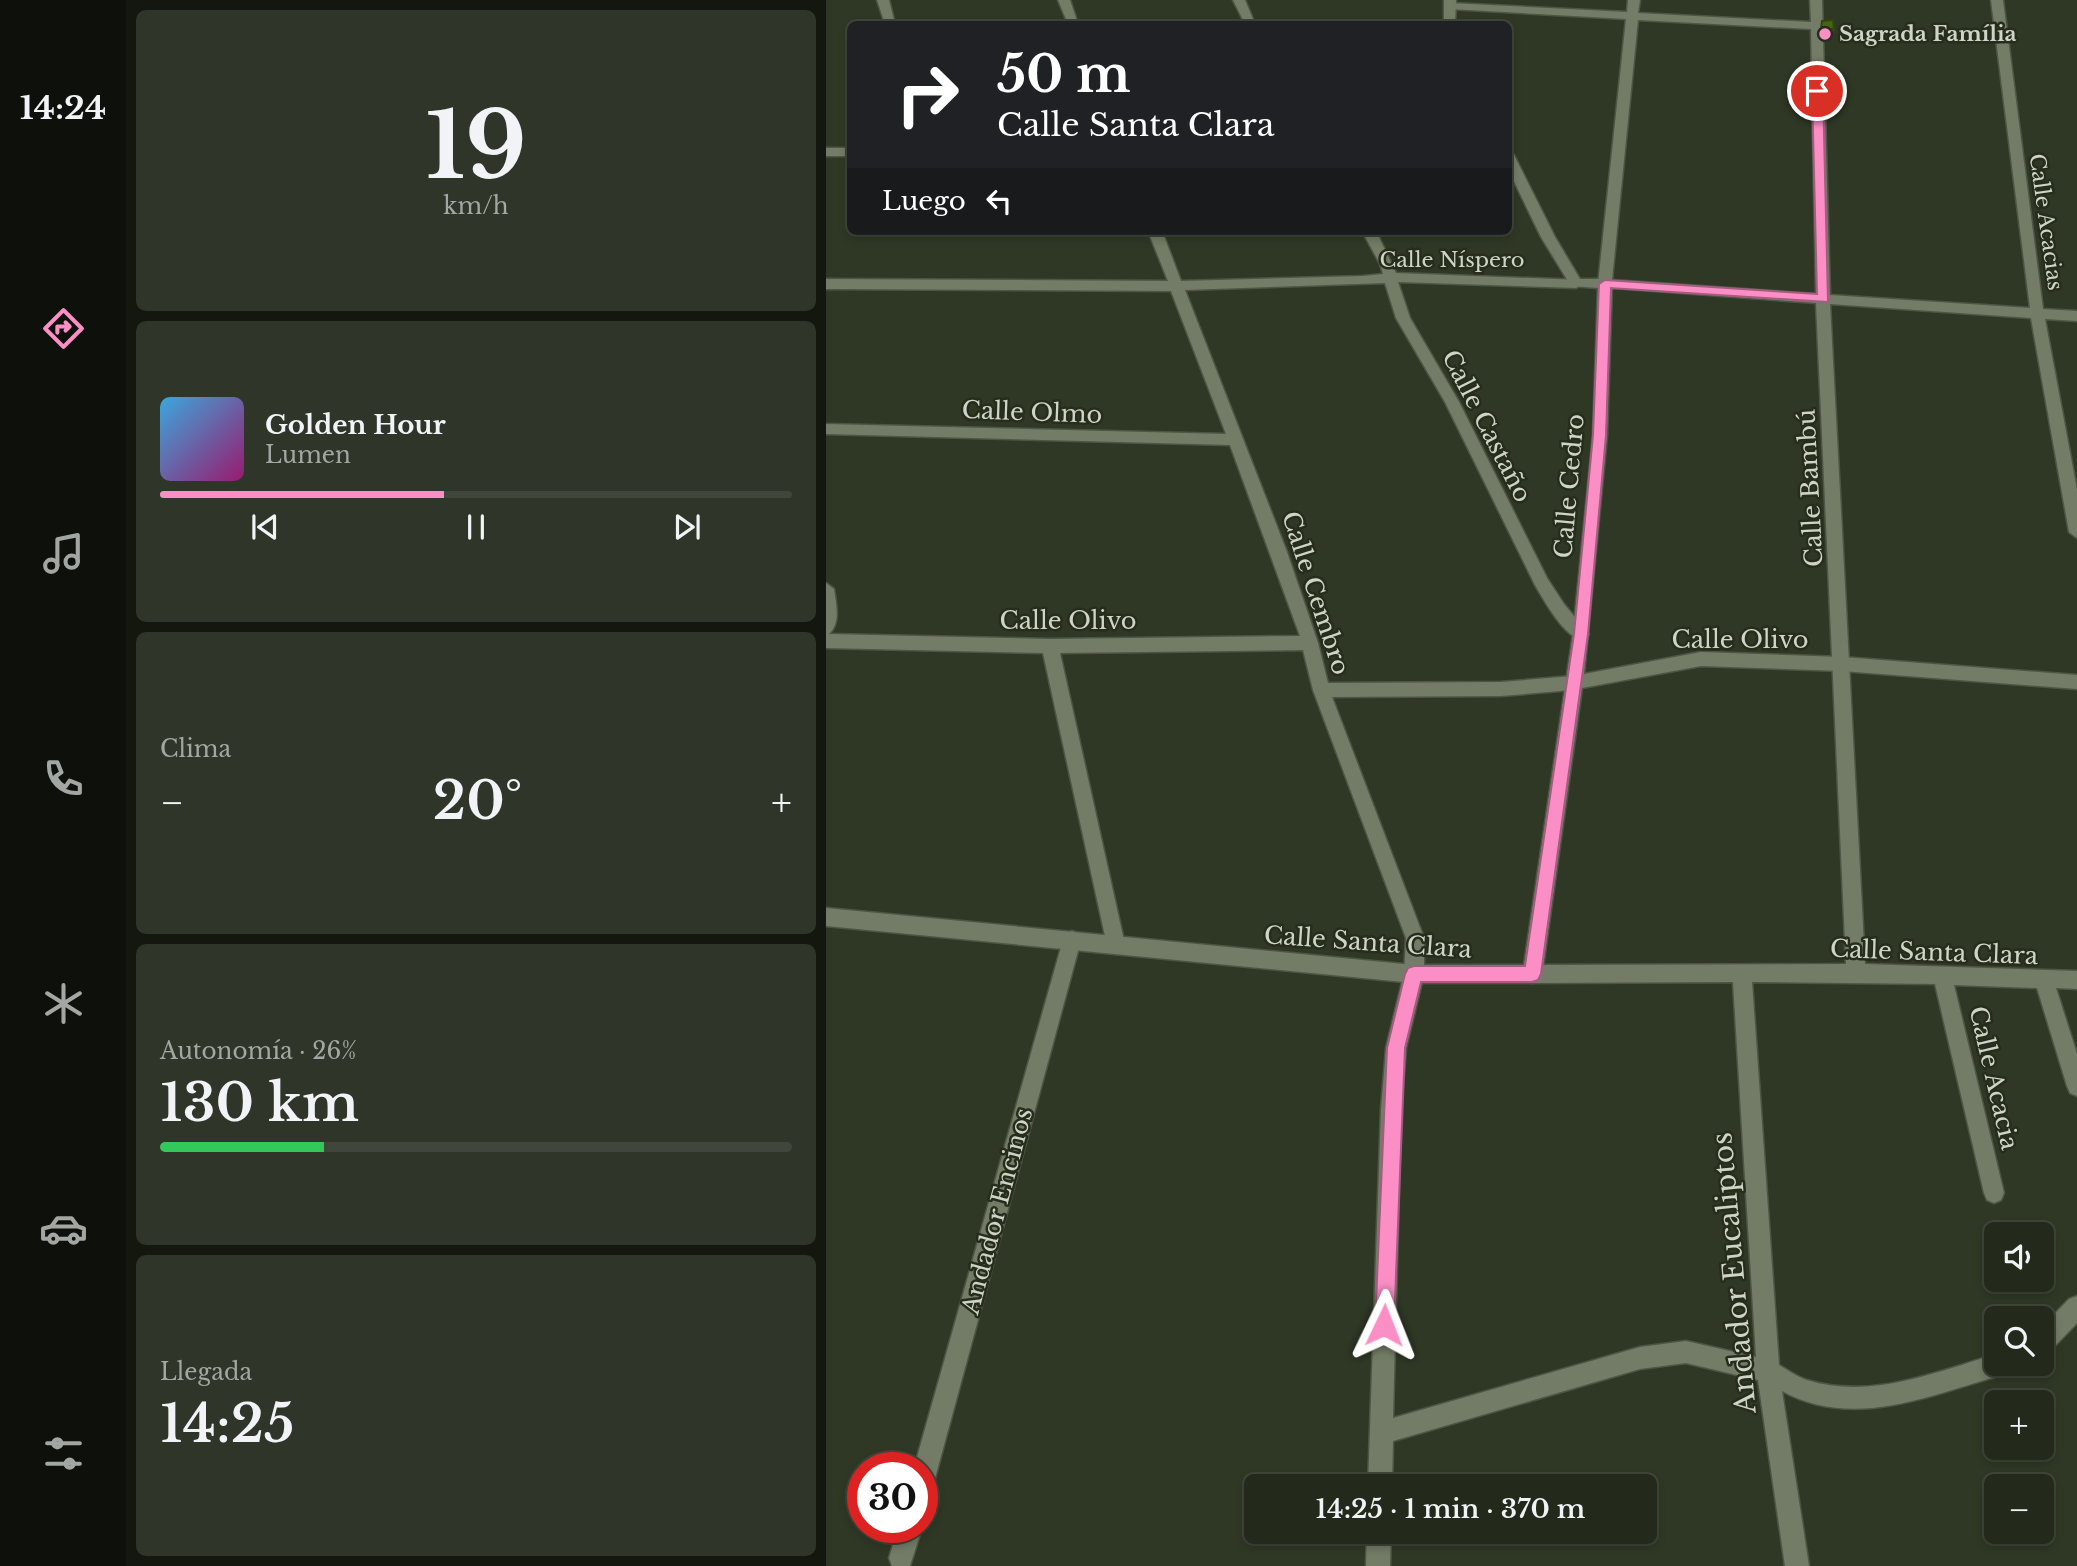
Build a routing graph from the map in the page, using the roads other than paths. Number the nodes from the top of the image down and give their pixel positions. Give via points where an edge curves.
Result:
1 (883, 0) edge
2 (1064, 0) edge
3 (1239, 0) edge
4 (1634, 0) edge
5 (1816, 0) edge
6 (1997, 0) edge
7 (1450, 3) edge
8 (1632, 16) junction
9 (889, 21) edge
10 (1072, 21) edge
11 (1249, 21) edge
12 (1450, 21) edge
13 (1815, 26) junction
14 (826, 152) edge
15 (847, 152) edge
16 (1512, 163) edge
17 (1157, 235) edge
18 (1371, 235) edge
19 (1392, 279) junction
20 (826, 284) edge
21 (1576, 284) junction
22 (1605, 284) junction
23 (1178, 286) junction
24 (1824, 299) junction
25 (2037, 313) junction
26 (2077, 316) edge
27 (826, 429) edge
28 (1237, 440) junction
29 (2077, 532) edge
30 (826, 589) edge
31 (826, 629) edge
32 (1581, 634) junction
33 (826, 640) edge
34 (1310, 643) junction
35 (1050, 646) junction
36 (1842, 664) junction
37 (2077, 682) edge
38 (1572, 683) junction
39 (1321, 690) junction
40 (826, 917) edge
41 (1072, 940) junction
42 (1116, 945) junction
43 (1742, 973) junction
44 (1856, 973) junction
45 (1414, 974) junction
46 (1532, 974) junction
47 (1942, 974) junction
48 (2044, 979) junction
49 (2077, 980) edge
50 (2077, 1086) edge
51 (1994, 1193) dead end
52 (2077, 1307) edge
53 (2054, 1331) edge
54 (1984, 1369) edge
55 (1768, 1371) junction
56 (1381, 1433) junction
57 (930, 1452) edge
58 (1380, 1474) edge
59 (905, 1543) edge
60 (1379, 1544) edge
61 (901, 1558) dead end
62 (1378, 1566) edge
63 (1797, 1566) edge

1 - 9 street
2 - 10 street
3 - 11 street
4 - 8 street, Calle Cedro
5 - 13 street, Calle Bambú
6 - 25 street, Calle Acacias
7 - 8 street
7 - 12 street
8 - 13 street
8 - 22 street, Calle Cedro
13 - 24 street, Calle Bambú
14 - 15 street
16 - 21 street
17 - 23 street, Calle Cembro
18 - 19 street, Calle Castaño
19 - 21 street, Calle Níspero via 1438,276
19 - 23 street, Calle Níspero
19 - 32 street, Calle Castaño via 1403,318 1452,402 1541,581
20 - 23 street, Calle Níspero
21 - 22 street, Calle Níspero
22 - 24 street, Calle Níspero
22 - 32 street, Calle Cedro via 1600,435
23 - 28 street, Calle Cembro
24 - 25 street, Calle Níspero
24 - 36 street, Calle Bambú
25 - 26 street, Calle Níspero
25 - 29 street, Calle Acacias
27 - 28 street, Calle Olmo
28 - 34 street, Calle Cembro
30 - 31 street
32 - 38 street, Calle Cedro
33 - 35 street, Calle Olivo
34 - 35 street, Calle Olivo
34 - 39 street, Calle Cembro
35 - 42 street
36 - 37 street, Calle Olivo
36 - 38 street, Calle Olivo via 1701,659
36 - 44 street, Calle Bambú
38 - 39 street, Calle Olivo
38 - 46 street, Calle Cedro
39 - 45 street, Calle Cembro via 1415,938
40 - 41 street, Calle Santa Clara
41 - 42 street, Calle Santa Clara
41 - 57 street, Andador Encinos
42 - 45 street, Calle Santa Clara
43 - 44 street, Calle Santa Clara
43 - 46 street, Calle Santa Clara
43 - 55 street, Andador Eucaliptos
44 - 47 street, Calle Santa Clara
45 - 46 street, Calle Santa Clara
45 - 56 street, Calle Cembro via 1396,1048 1391,1108
47 - 48 street, Calle Santa Clara
47 - 51 street, Calle Acacia
48 - 49 street, Calle Santa Clara
48 - 50 street
52 - 53 street
54 - 55 street via 1881,1398 1843,1399 1802,1390
55 - 56 street via 1686,1352 1640,1358
55 - 63 street, Andador Eucaliptos
56 - 58 street, Calle Cembro
59 - 61 street
60 - 62 street

